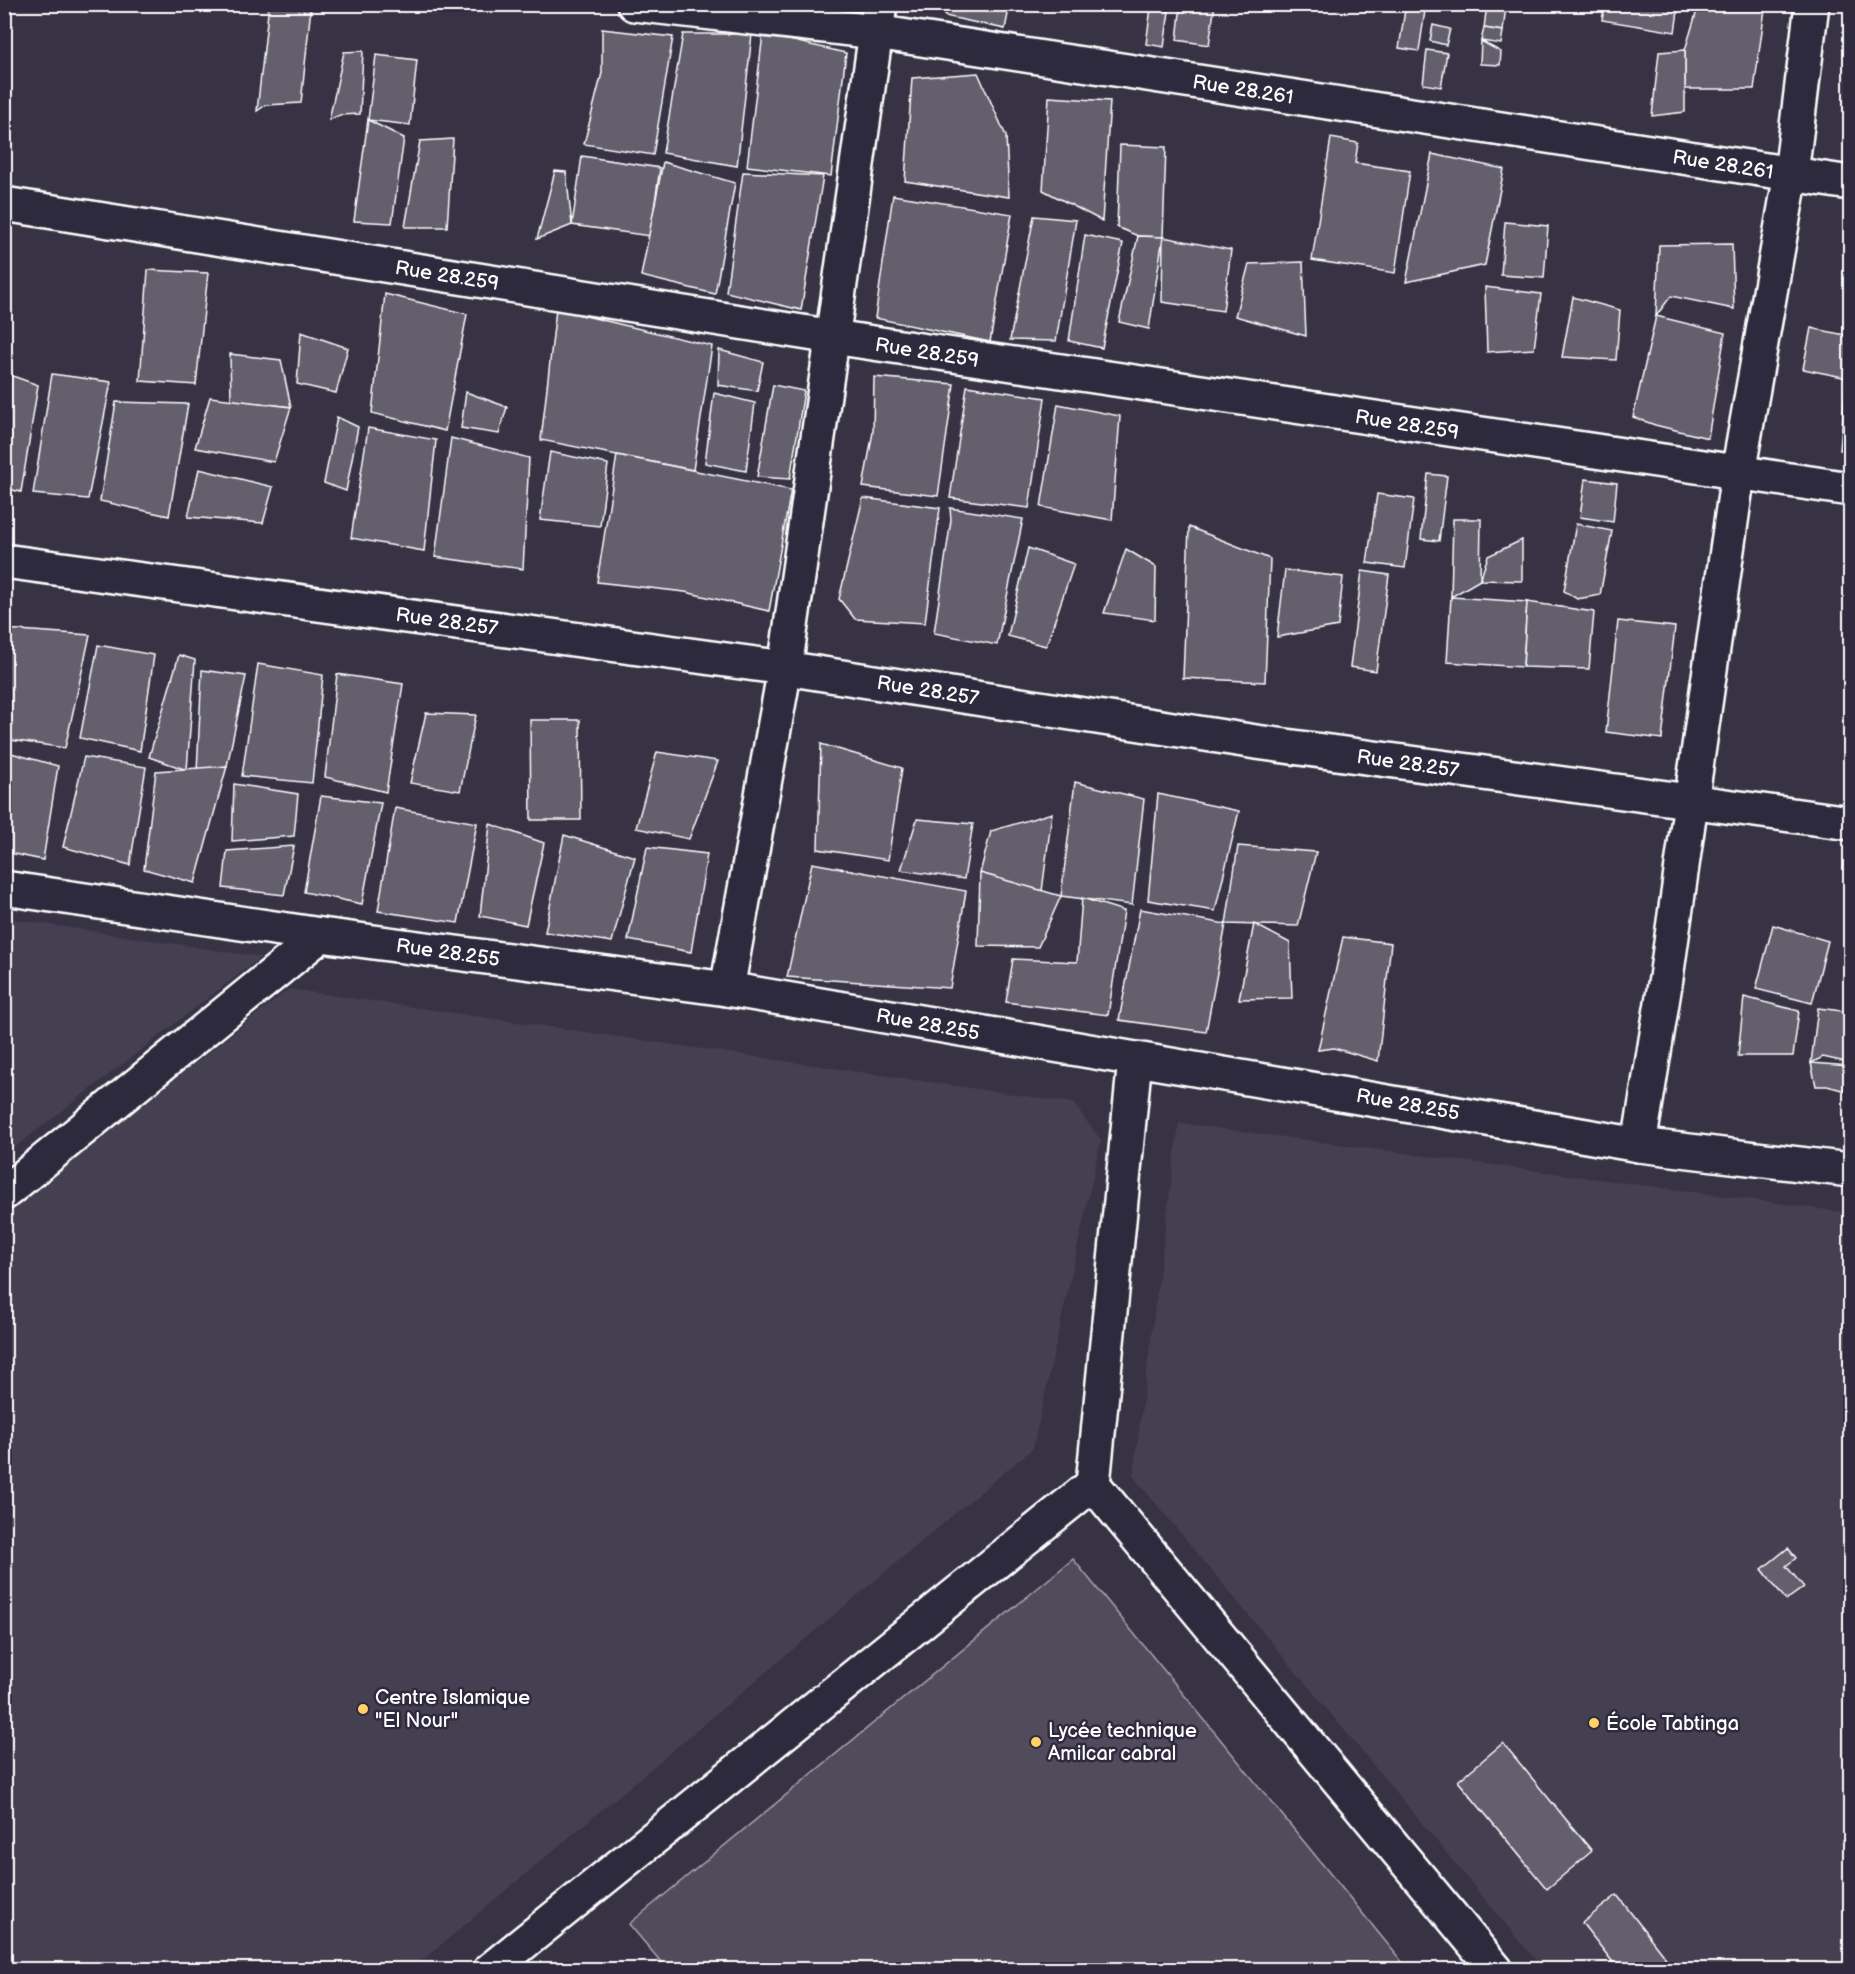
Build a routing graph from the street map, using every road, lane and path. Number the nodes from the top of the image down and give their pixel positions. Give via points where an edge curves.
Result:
1 (634, 4) edge
2 (1812, 4) edge
3 (878, 18) edge
4 (1791, 174) junction
5 (1851, 183) edge
6 (4, 204) edge
7 (833, 337) junction
8 (1738, 473) junction
9 (1851, 489) edge
10 (4, 561) edge
11 (785, 668) junction
12 (1691, 801) junction
13 (1851, 823) edge
14 (4, 888) edge
15 (321, 935) junction
16 (727, 989) junction
17 (1135, 1059) junction
18 (1639, 1145) junction
19 (1851, 1170) edge
20 (4, 1193) edge
21 (1093, 1484) junction
22 (490, 1970) edge
23 (1496, 1970) edge

1 - 3 street, Rue 28.261
2 - 4 street
3 - 4 street, Rue 28.261
3 - 7 street
4 - 5 street, Rue 28.261
4 - 8 street
6 - 7 street, Rue 28.259
7 - 8 street, Rue 28.259
7 - 11 street
8 - 9 street, Rue 28.259
8 - 12 street
10 - 11 street, Rue 28.257
11 - 12 street, Rue 28.257 via 1256,742
11 - 16 street
12 - 13 street, Rue 28.257
12 - 18 street
14 - 15 street, Rue 28.255
15 - 16 street, Rue 28.255
15 - 20 street
16 - 17 street, Rue 28.255
17 - 18 street, Rue 28.255
17 - 21 street
18 - 19 street, Rue 28.255
21 - 22 street
21 - 23 street

